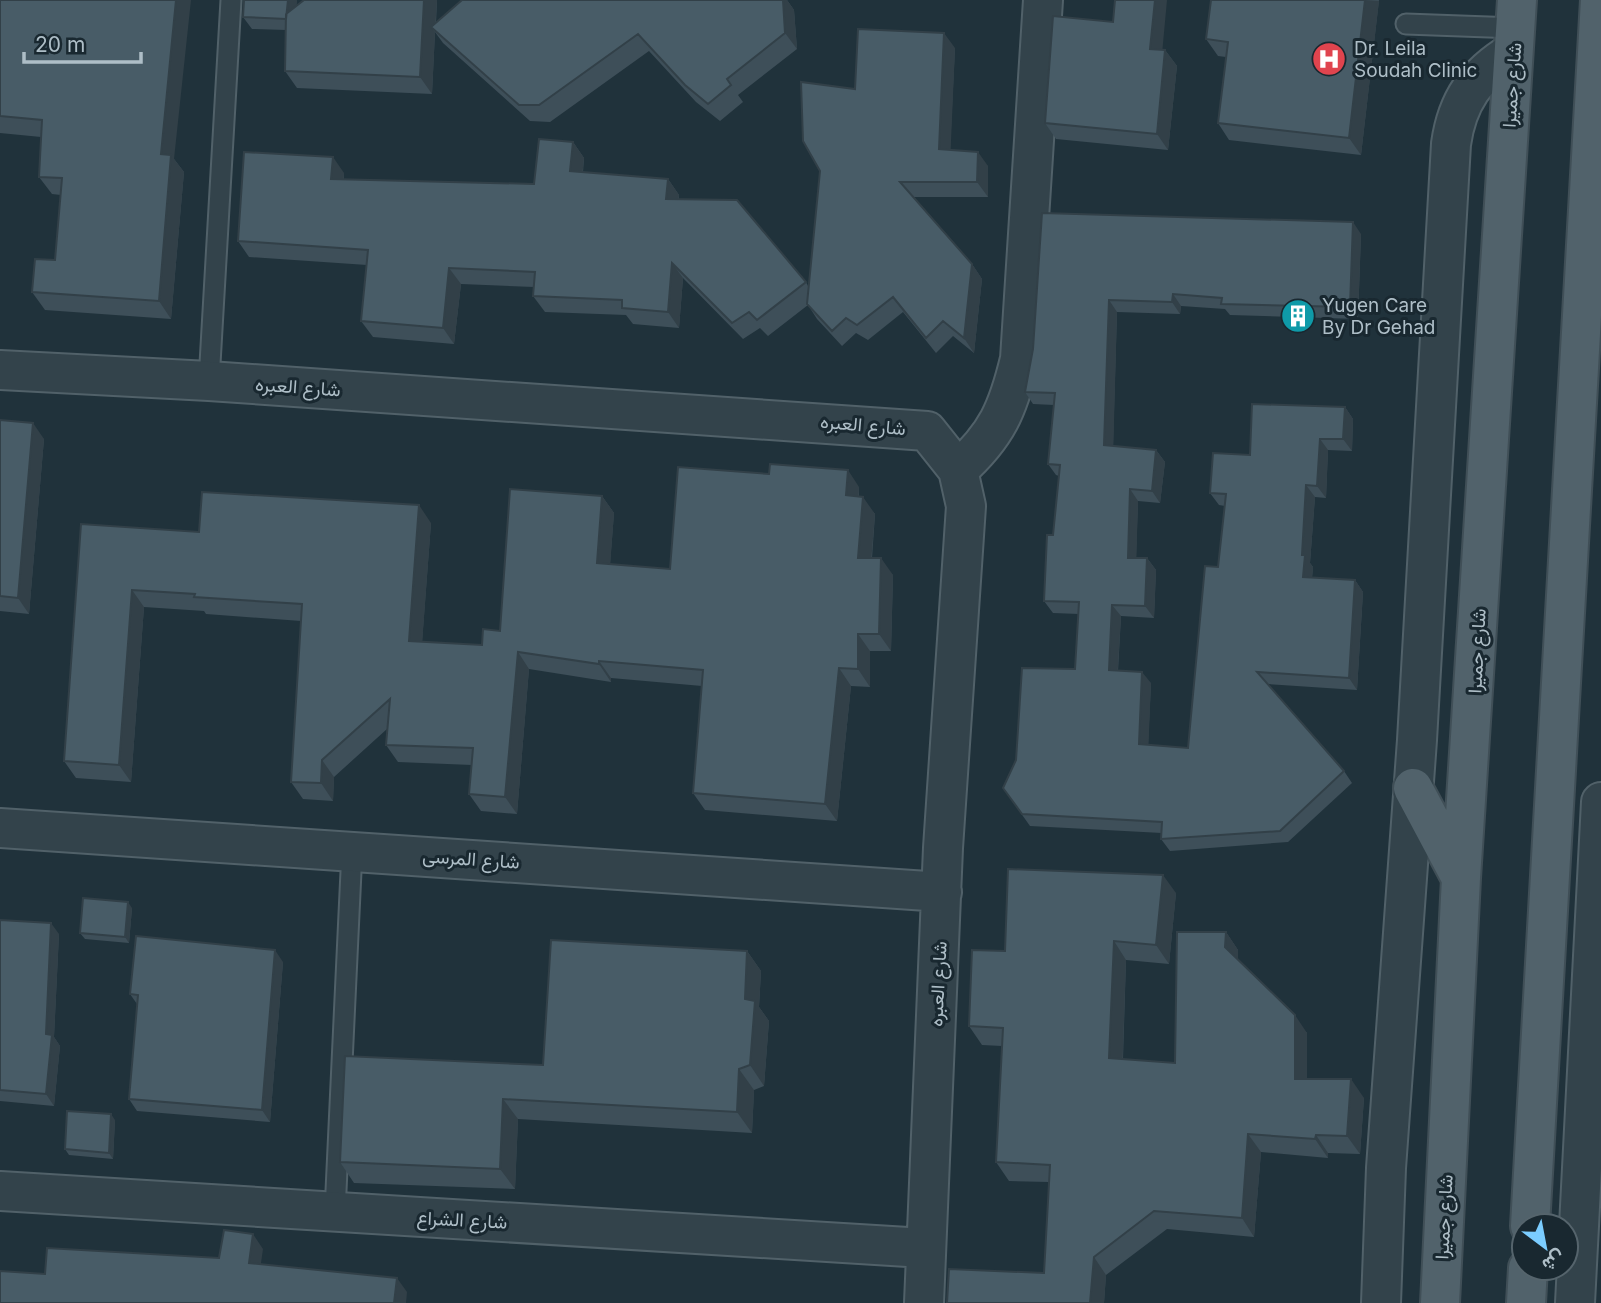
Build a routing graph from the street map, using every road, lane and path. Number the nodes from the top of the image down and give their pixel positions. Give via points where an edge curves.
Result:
1 (231, 0) edge
2 (1043, 0) edge
3 (1600, 0) edge
4 (1406, 24) dead end
5 (1515, 27) edge
6 (1597, 88) edge
7 (0, 370) edge
8 (209, 381) junction
9 (958, 470) junction
10 (1413, 788) junction
11 (1601, 802) edge
12 (0, 828) edge
13 (352, 850) junction
14 (1461, 878) junction
15 (942, 892) junction
16 (0, 1191) edge
17 (335, 1212) junction
18 (1531, 1212) edge
19 (924, 1248) junction
20 (1527, 1282) edge
21 (924, 1303) edge
22 (1381, 1303) edge
23 (1440, 1303) edge
24 (1526, 1303) edge
25 (1575, 1303) edge

1 - 8 lane
2 - 9 street via 1020,359 1005,414 989,440
3 - 6 main road
4 - 5 lane
5 - 10 street via 1493,64 1463,99 1454,121
5 - 14 main road, شارع جميرا
6 - 18 main road
7 - 8 street, شارع العبره
8 - 9 street, شارع العبره via 927,431
9 - 15 street, شارع العبره via 967,506
10 - 14 main road
10 - 22 street
11 - 25 street
12 - 13 street, شارع المرسى
13 - 15 street, شارع المرسى
13 - 17 lane
14 - 23 main road, شارع جميرا
15 - 19 street, شارع العبره
16 - 17 street, شارع الشراع
17 - 19 street, شارع الشراع
19 - 21 street, شارع العبره
20 - 24 main road

